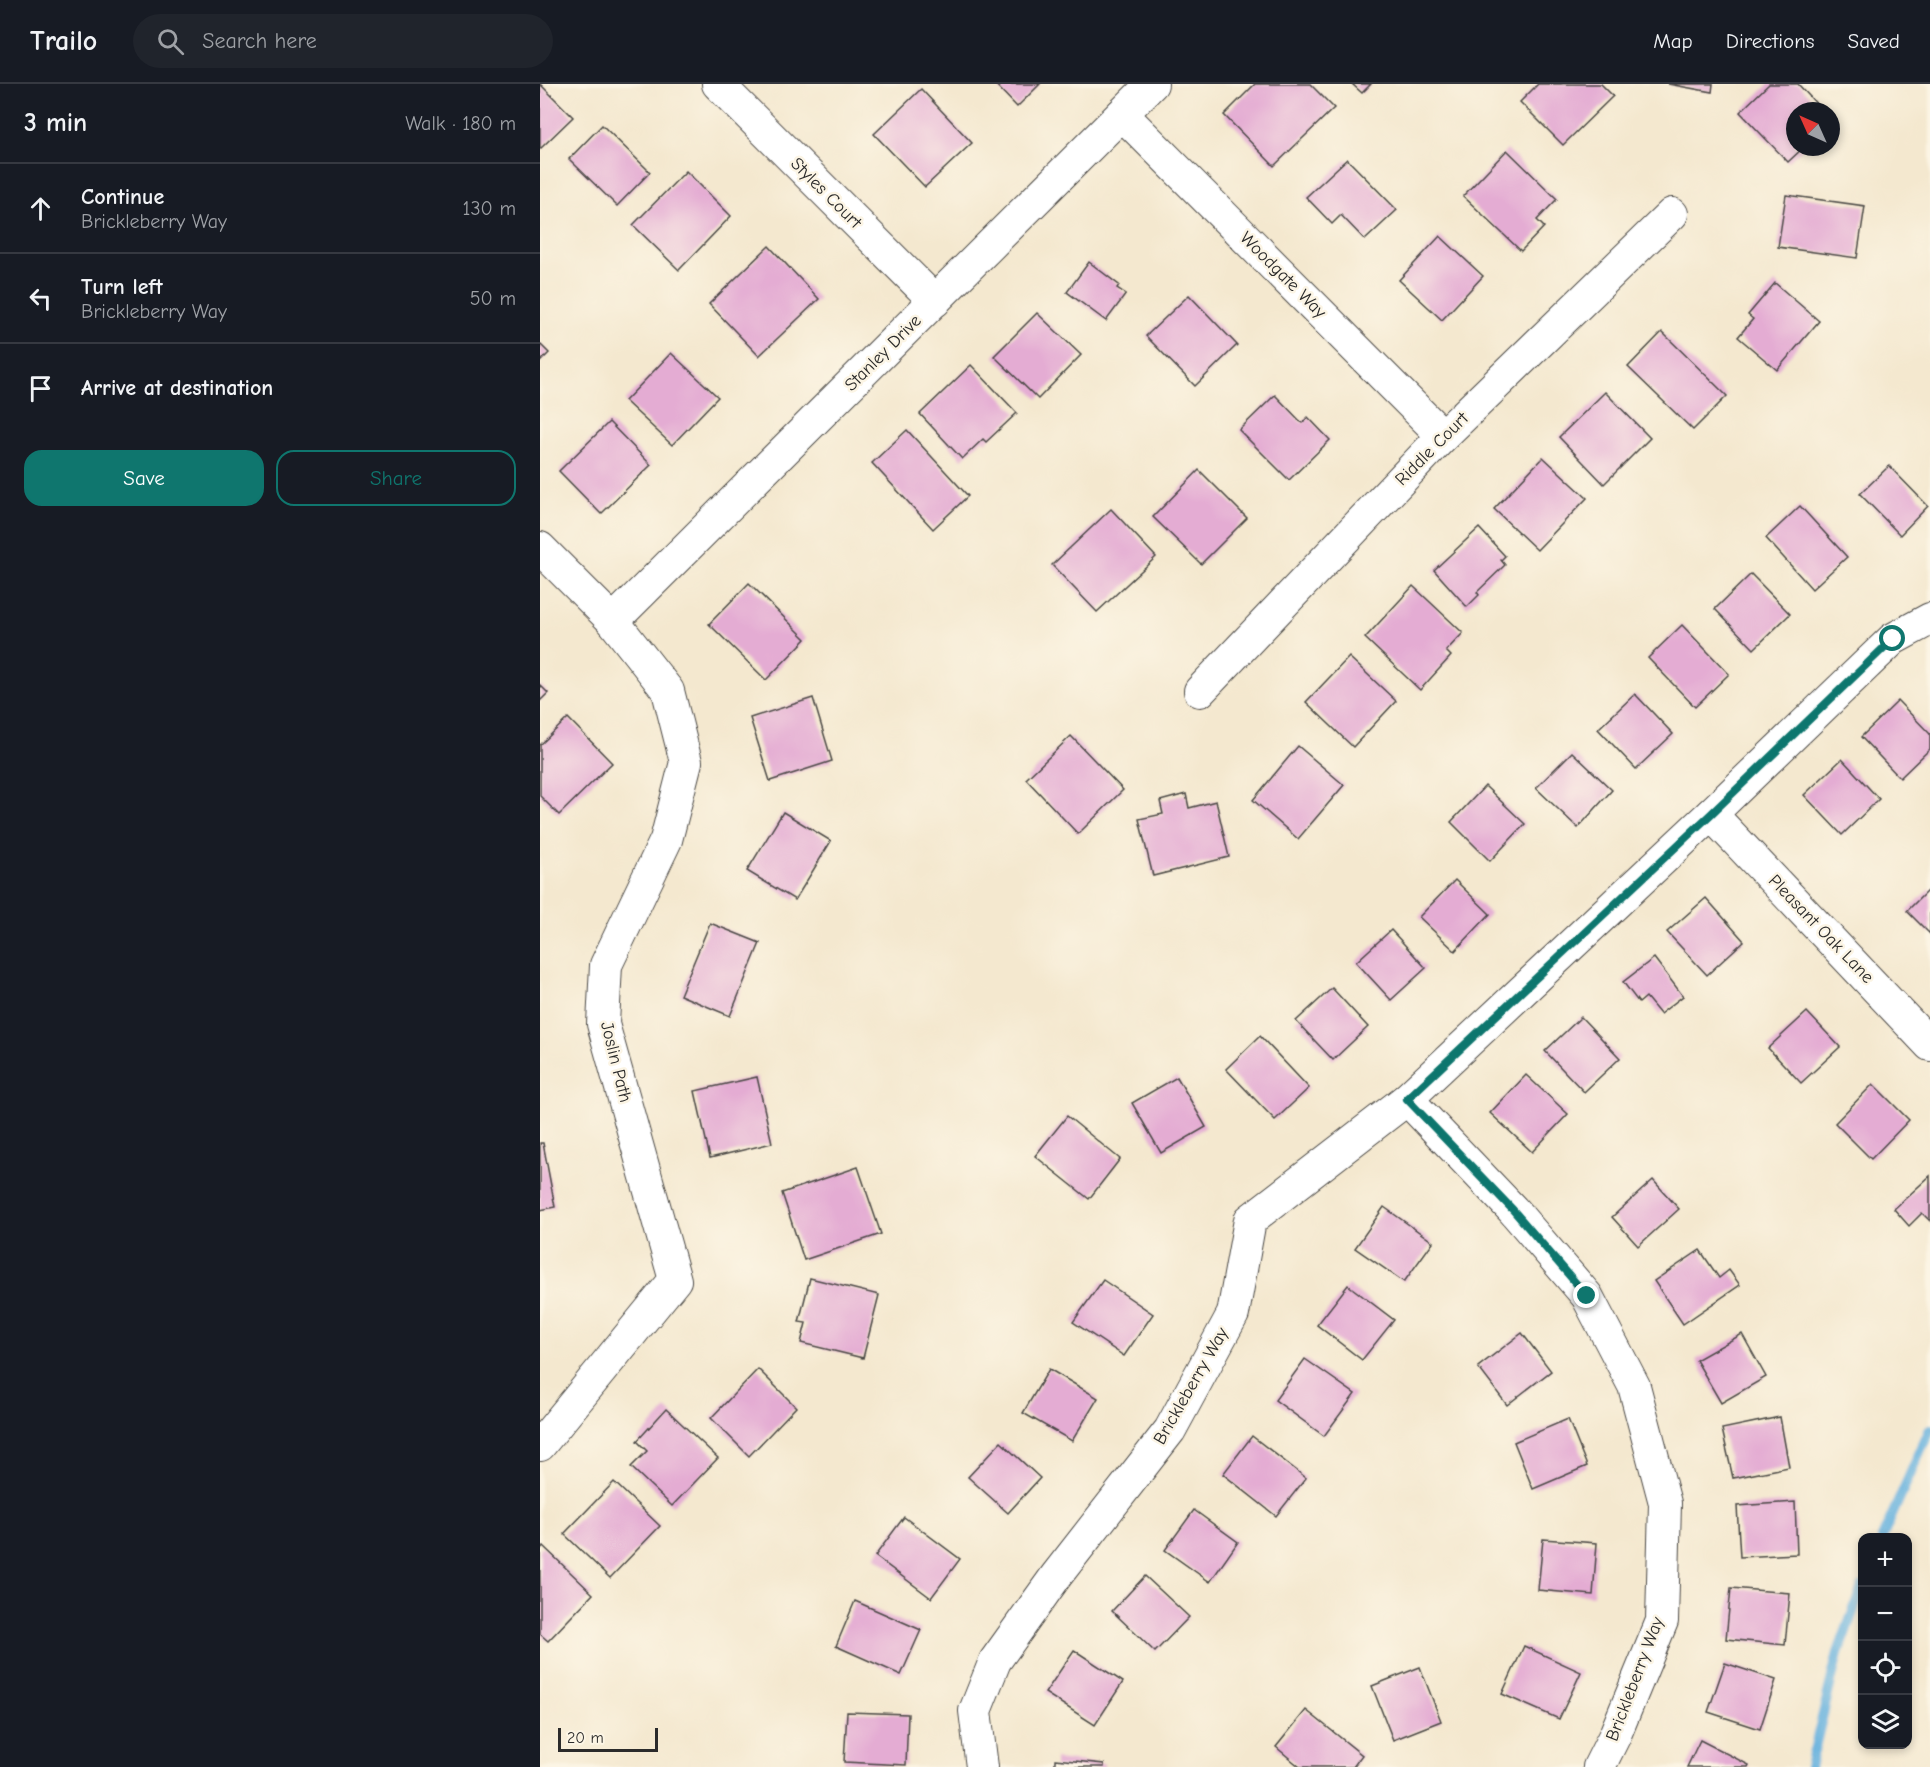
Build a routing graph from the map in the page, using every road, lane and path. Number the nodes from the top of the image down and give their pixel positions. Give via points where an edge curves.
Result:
1 (718, 84) edge
2 (1152, 84) edge
3 (1122, 114) junction
4 (1672, 214) dead end
5 (935, 301) junction
6 (1443, 436) junction
7 (540, 548) edge
8 (1930, 619) edge
9 (614, 621) junction
10 (1200, 691) dead end
11 (1711, 814) junction
12 (1930, 1045) edge
13 (1407, 1099) junction
14 (540, 1445) edge
15 (982, 1767) edge
16 (1599, 1767) edge

1 - 5 street, Styles Court
2 - 3 street, Stanley Drive
3 - 5 street, Stanley Drive
3 - 6 street, Woodgate Way
4 - 6 street, Riddle Court
5 - 9 street, Stanley Drive
6 - 10 street, Riddle Court
7 - 9 street, Joslin Path
8 - 11 street, Brickleberry Way via 1893,639
9 - 14 street, Joslin Path via 668,691 686,762 666,840 606,965 603,1024 675,1280
11 - 12 street, Pleasant Oak Lane
11 - 13 street, Brickleberry Way
13 - 15 street, Brickleberry Way via 1250,1221 1233,1314 1170,1430 995,1661 975,1712
13 - 16 street, Brickleberry Way via 1513,1210 1587,1296 1634,1386 1665,1503 1662,1621

